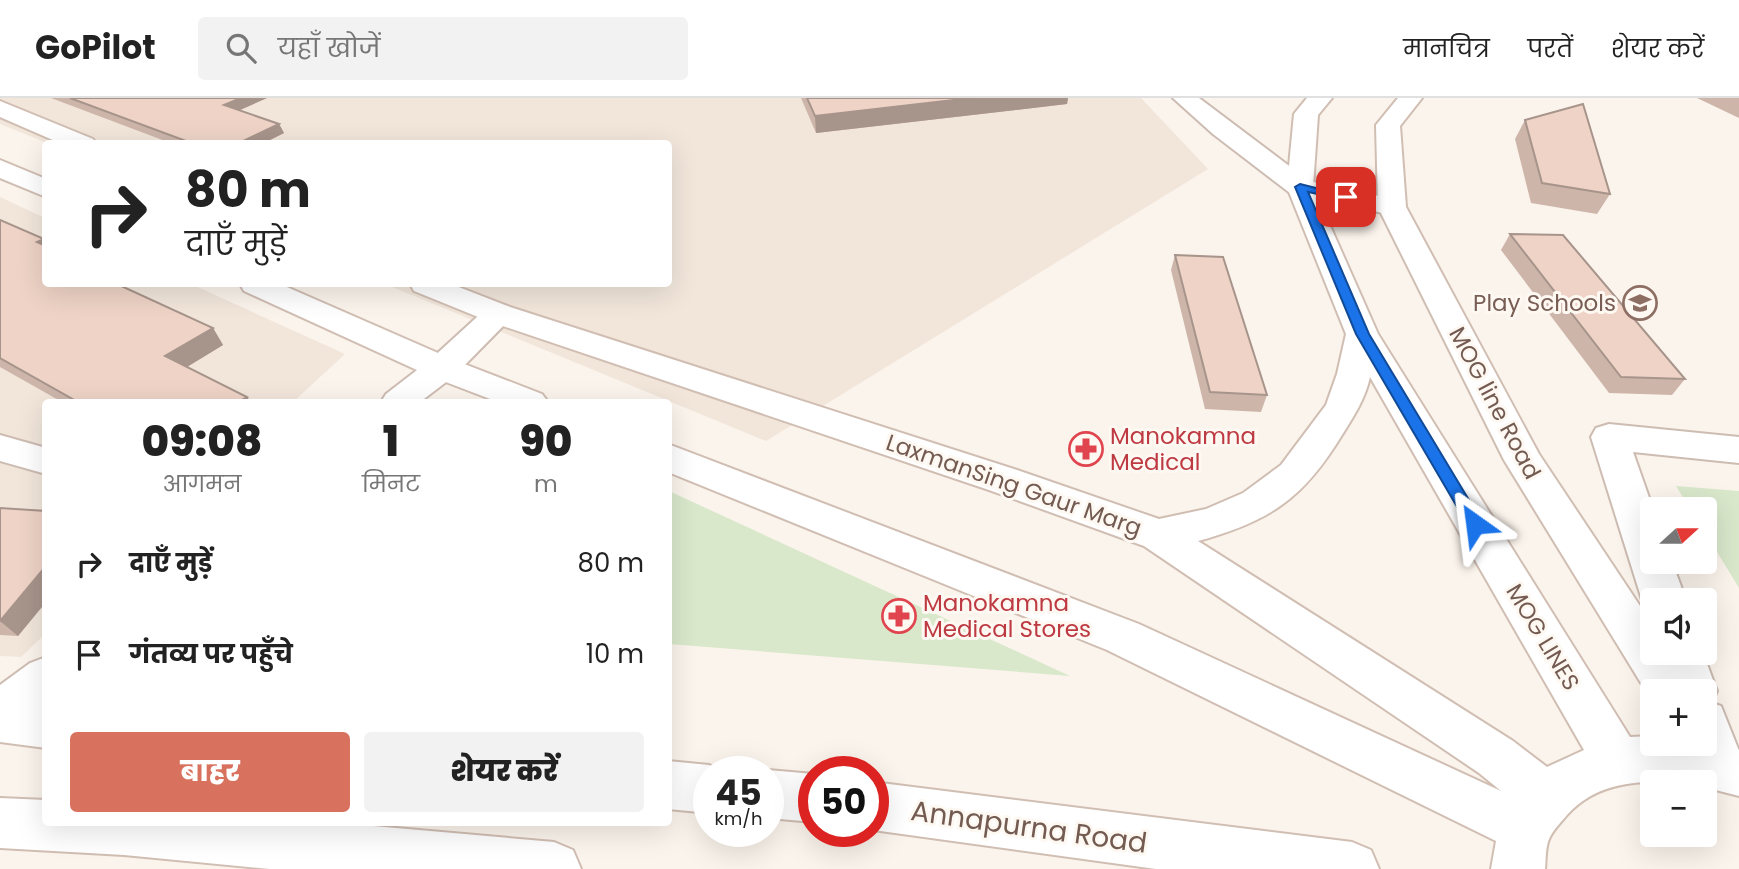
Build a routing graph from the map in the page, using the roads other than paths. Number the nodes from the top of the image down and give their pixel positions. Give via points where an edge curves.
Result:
1 (1185, 98) edge
2 (1320, 98) edge
3 (1410, 98) edge
4 (0, 108) edge
5 (75, 140) edge
6 (0, 168) edge
7 (42, 187) edge
8 (1300, 187) junction
9 (1392, 207) junction
10 (262, 287) edge
11 (432, 287) edge
12 (499, 314) junction
13 (1362, 334) junction
14 (443, 368) junction
15 (402, 399) edge
16 (522, 399) edge
17 (0, 448) edge
18 (1739, 450) edge
19 (672, 459) edge
20 (42, 460) edge
21 (1158, 535) junction
22 (1660, 588) edge
23 (1663, 679) edge
24 (42, 680) edge
25 (0, 712) edge
26 (0, 721) edge
27 (42, 726) edge
28 (1684, 756) edge
29 (1617, 761) junction
30 (672, 785) edge
31 (693, 787) edge
32 (889, 808) edge
33 (0, 823) edge
34 (42, 825) edge
35 (53, 826) edge
36 (1530, 832) edge
37 (554, 869) edge
38 (1352, 869) edge

1 - 8 main road
2 - 8 main road, MOG LINES via 1307,114
3 - 9 main road, MOG line Road via 1388,125
4 - 5 main road
6 - 7 main road
8 - 9 main road
8 - 13 main road, MOG LINES
9 - 23 main road, MOG line Road via 1523,460
10 - 14 main road
11 - 12 main road, LaxmanSing Gaur Marg
12 - 14 main road
12 - 21 main road, LaxmanSing Gaur Marg
13 - 21 main road via 1347,397 1313,456 1289,482 1212,524
13 - 29 main road, MOG LINES
14 - 15 main road
14 - 16 main road
17 - 20 main road
18 - 22 main road via 1609,437
19 - 36 main road via 1123,637
21 - 36 main road, LaxmanSing Gaur Marg via 1485,750
24 - 25 main road
26 - 27 main road
28 - 29 main road
29 - 36 main road via 1577,775
30 - 31 main road
32 - 38 main road, Annapurna Road
33 - 34 main road
35 - 37 main road

